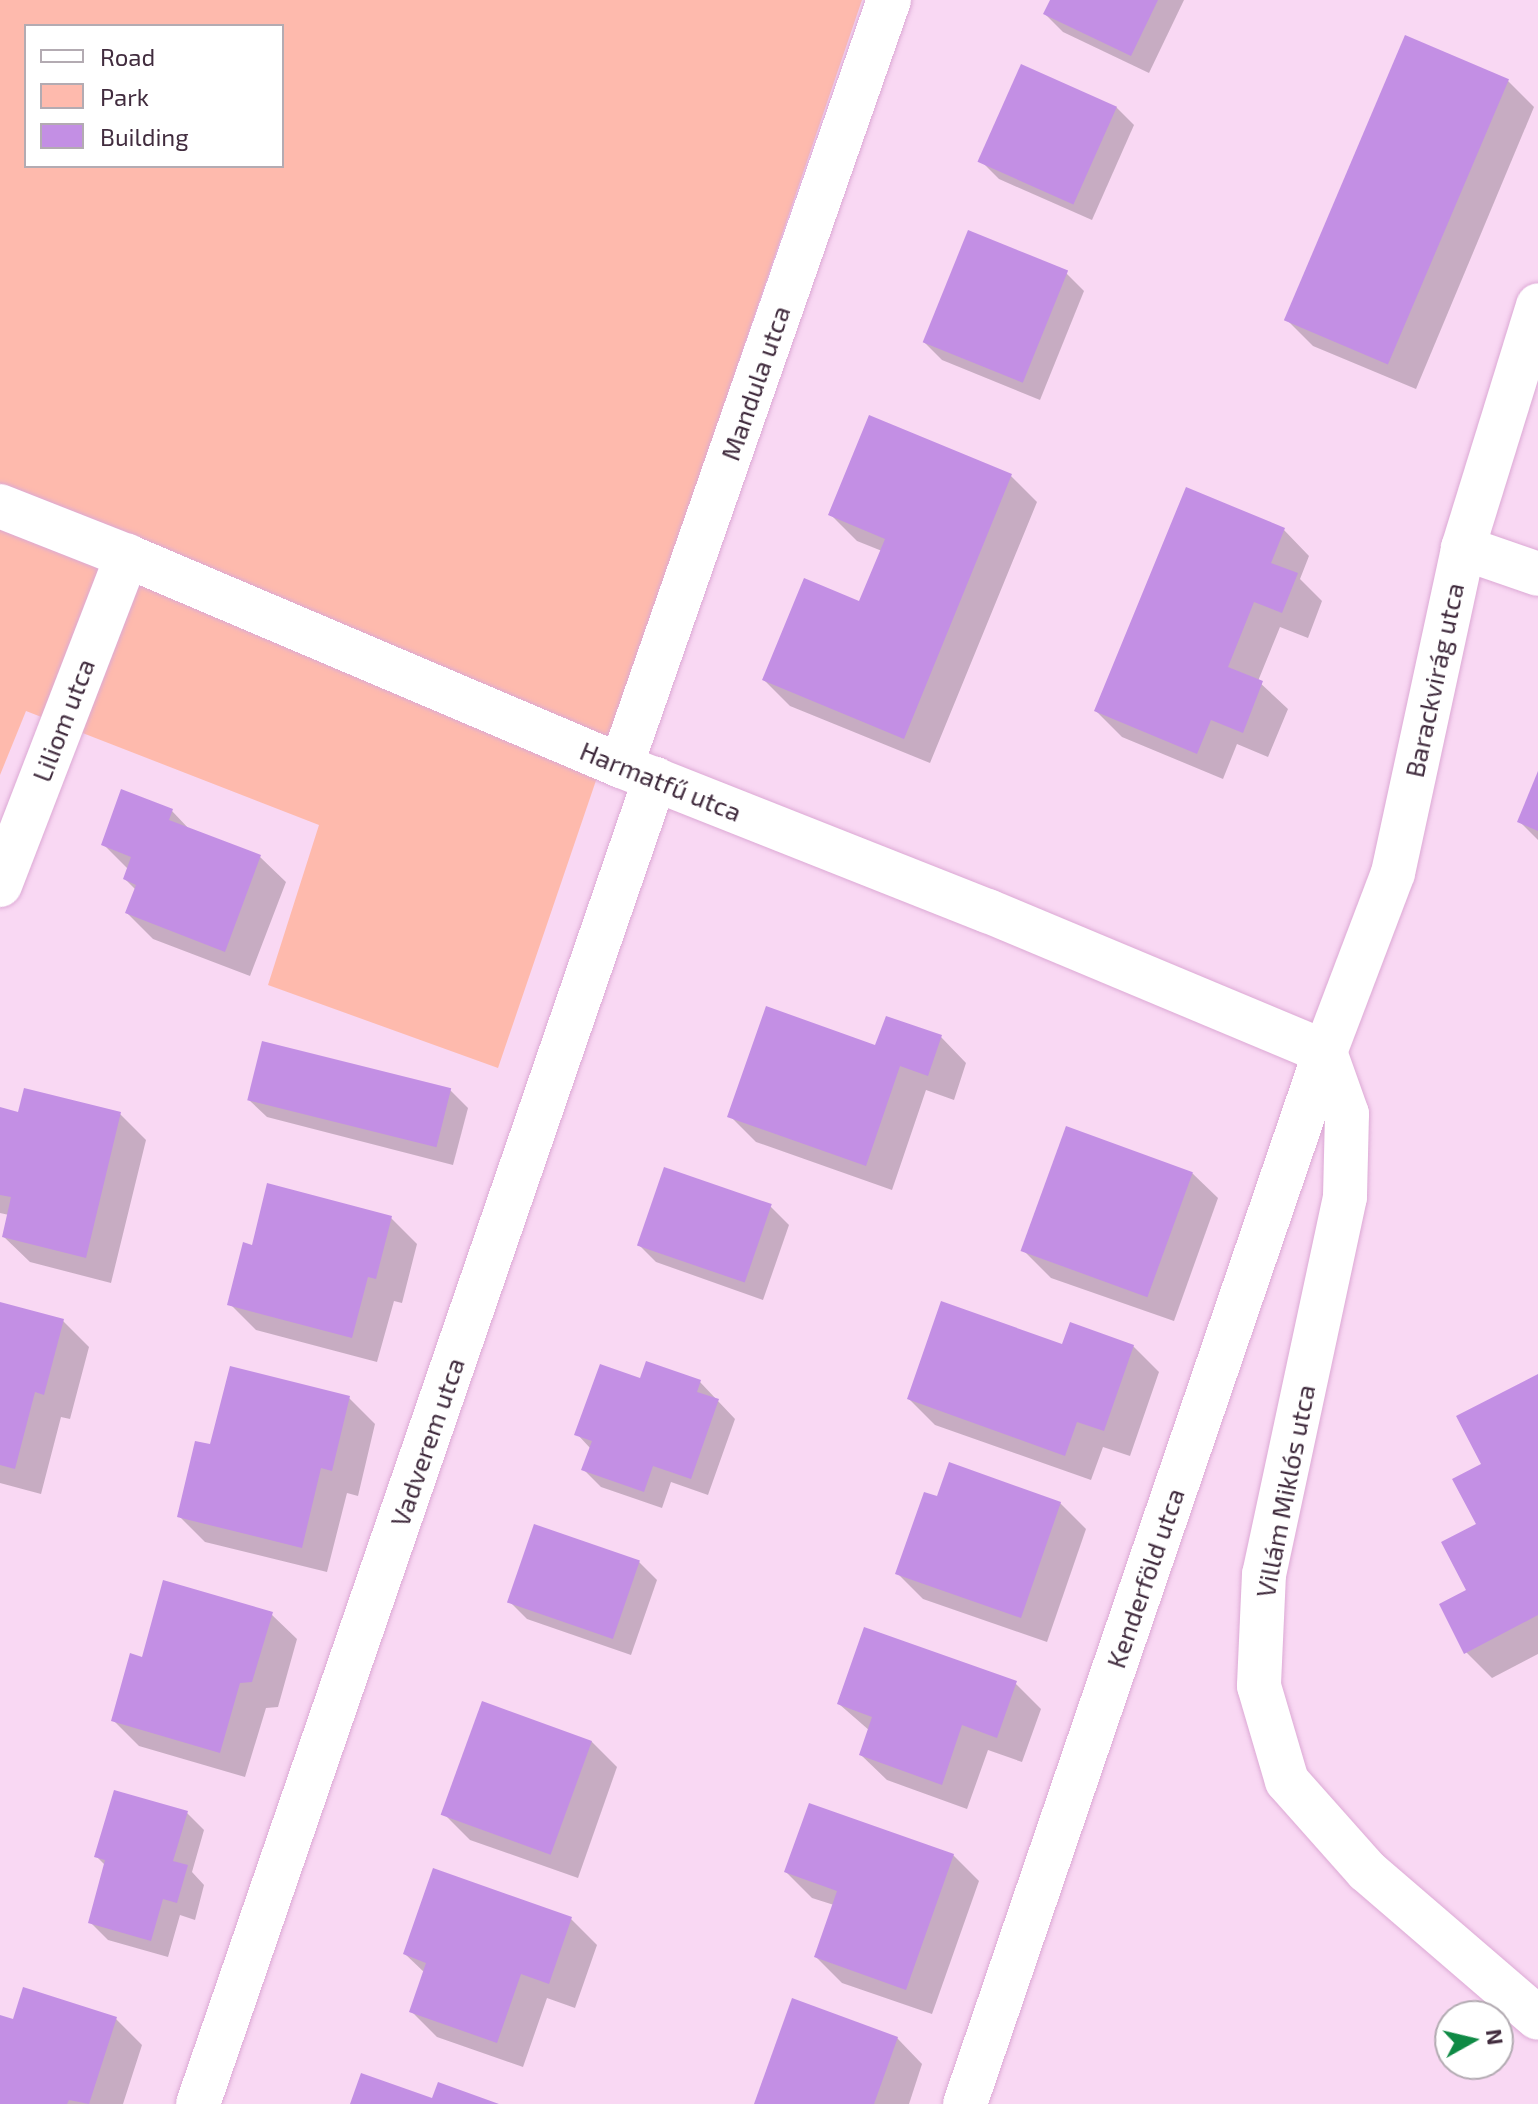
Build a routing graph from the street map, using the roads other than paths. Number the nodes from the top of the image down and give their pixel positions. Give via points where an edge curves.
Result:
1 (889, 0) edge
2 (1538, 305) edge
3 (0, 506) edge
4 (1463, 548) junction
5 (127, 556) junction
6 (1538, 574) edge
7 (638, 773) junction
8 (0, 885) edge
9 (1325, 1052) junction
10 (1538, 2018) edge
11 (198, 2104) edge
12 (965, 2104) edge

1 - 7 street, Mandula utca
2 - 4 street, Barackvirág utca
3 - 5 street, Harmatfű utca
4 - 6 street
4 - 9 street, Barackvirág utca via 1393,873
5 - 7 street, Harmatfű utca
5 - 8 street, Liliom utca
7 - 9 street, Harmatfű utca
7 - 11 street, Vadverem utca
9 - 10 street, Villám Miklós utca via 1347,1114 1345,1197 1264,1574 1259,1686 1287,1781 1367,1871
9 - 12 street, Kenderföld utca

